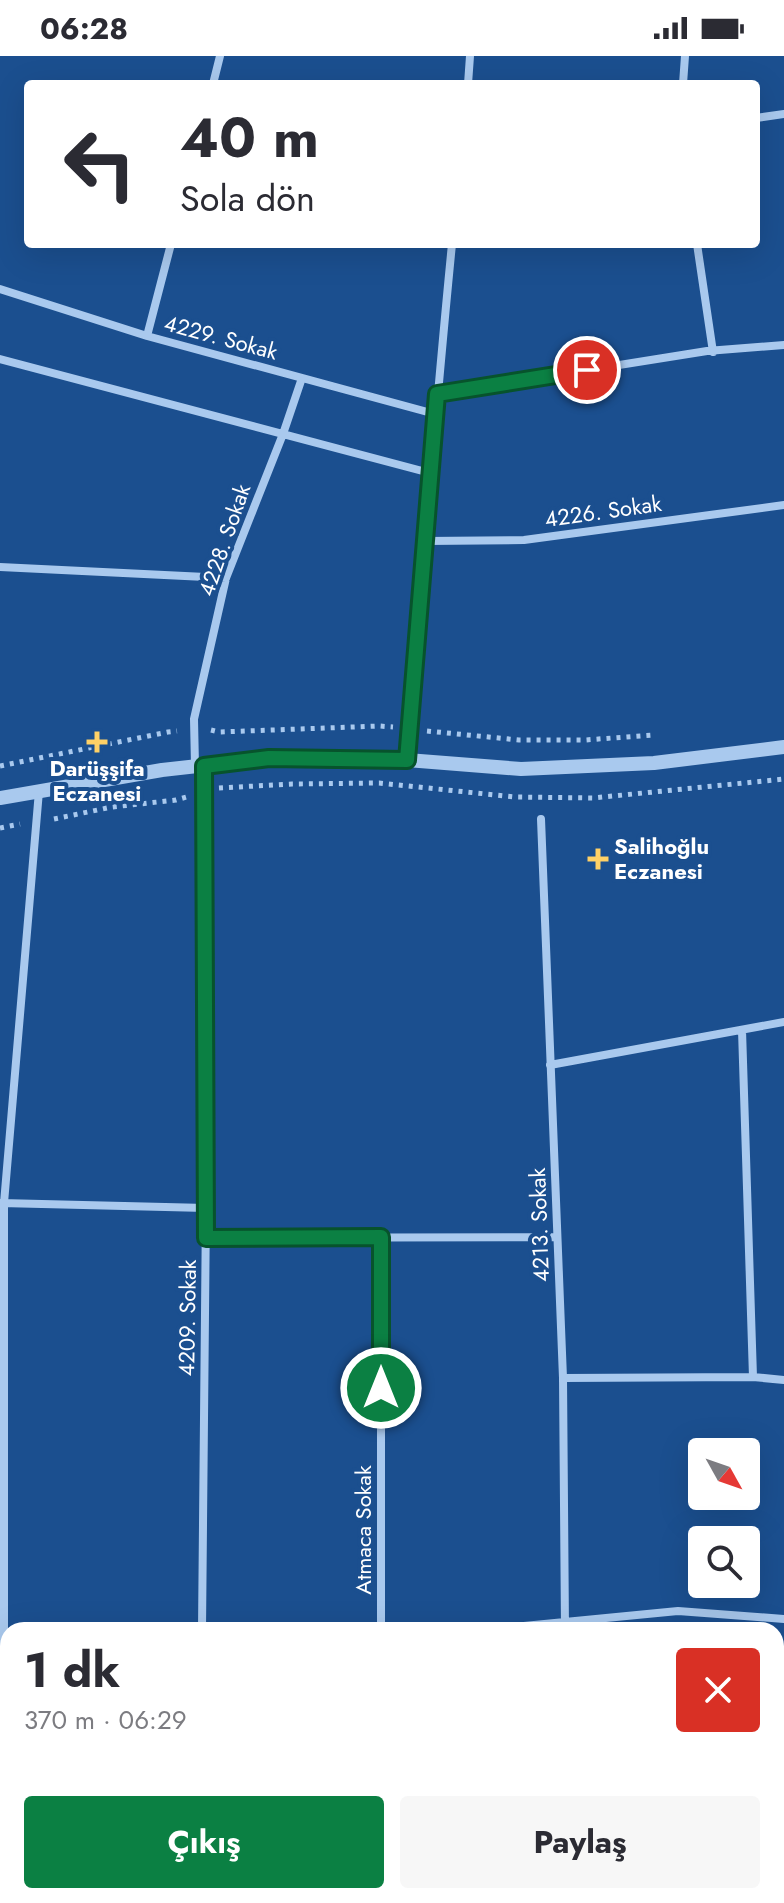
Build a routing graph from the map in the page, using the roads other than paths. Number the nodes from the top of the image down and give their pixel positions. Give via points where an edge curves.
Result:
1 (220, 56) edge
2 (470, 56) edge
3 (685, 56) edge
4 (214, 80) edge
5 (468, 80) edge
6 (683, 80) edge
7 (784, 114) edge
8 (760, 117) edge
9 (170, 248) edge
10 (452, 248) edge
11 (698, 248) edge
12 (0, 289) edge
13 (147, 336) junction
14 (784, 345) edge
15 (713, 352) junction
16 (0, 359) edge
17 (302, 378) junction
18 (437, 394) junction
19 (435, 414) junction
20 (283, 434) junction
21 (430, 473) junction
22 (784, 505) edge
23 (426, 541) junction
24 (0, 567) edge
25 (226, 578) junction
26 (784, 747) edge
27 (407, 760) junction
28 (199, 766) junction
29 (39, 790) junction
30 (0, 798) edge
31 (541, 819) dead end
32 (784, 1022) edge
33 (742, 1030) junction
34 (550, 1065) junction
35 (2, 1203) edge
36 (206, 1208) junction
37 (381, 1237) junction
38 (557, 1237) junction
39 (206, 1238) junction
40 (753, 1377) junction
41 (563, 1378) junction
42 (784, 1380) edge
43 (2, 1460) edge
44 (784, 1619) edge
45 (3, 1622) edge
46 (202, 1622) edge
47 (381, 1622) edge
48 (565, 1622) edge
49 (589, 1622) edge

1 - 4 street
2 - 5 street
3 - 6 street
7 - 8 street
9 - 13 street
10 - 18 street
11 - 15 street
12 - 13 street, 4229. Sokak
13 - 17 street, 4229. Sokak
14 - 15 street
15 - 18 street
16 - 20 street
17 - 19 street, 4229. Sokak
17 - 20 street, 4228. Sokak
18 - 19 street
19 - 21 street
20 - 21 street
20 - 25 street, 4228. Sokak
21 - 23 street
22 - 23 street, 4226. Sokak via 524,540
23 - 27 street
24 - 25 street
25 - 28 street, 4228. Sokak via 194,719
26 - 27 street via 654,763 521,769
27 - 28 street via 269,758
28 - 29 street
28 - 36 street, 4209. Sokak
29 - 30 street
29 - 35 street
31 - 34 street, 4213. Sokak
32 - 33 street
33 - 34 street
33 - 40 street
34 - 38 street, 4213. Sokak
35 - 36 street
35 - 43 street
36 - 39 street, 4209. Sokak
37 - 38 street
37 - 39 street
37 - 47 street, Atmaca Sokak
38 - 41 street, 4213. Sokak
39 - 46 street, 4209. Sokak
40 - 41 street
40 - 42 street
41 - 48 street, 4213. Sokak
43 - 45 street
44 - 49 street via 678,1611

